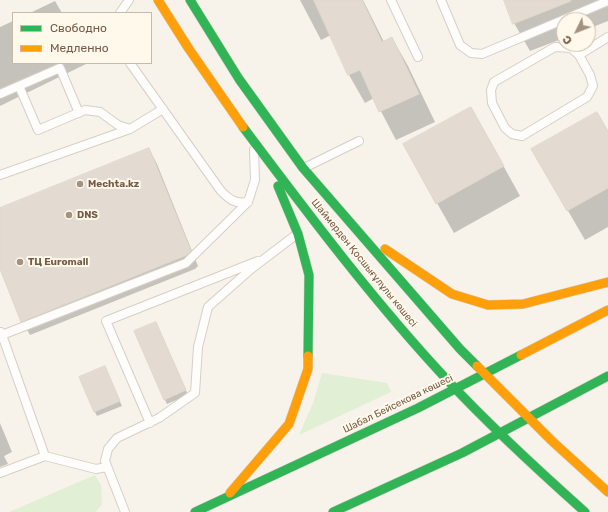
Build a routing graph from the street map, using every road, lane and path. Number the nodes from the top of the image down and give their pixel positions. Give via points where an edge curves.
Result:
1 (129, 0) edge
2 (158, 0) edge
3 (190, 0) edge
4 (391, 0) edge
5 (441, 0) edge
6 (608, 1) edge
7 (121, 12) edge
8 (608, 37) edge
9 (579, 55) junction
10 (418, 57) dead end
11 (131, 64) edge
12 (19, 86) junction
13 (0, 94) edge
14 (163, 109) junction
15 (79, 113) junction
16 (130, 129) junction
17 (254, 141) junction
18 (359, 142) dead end
19 (268, 160) junction
20 (303, 168) junction
21 (0, 175) edge
22 (248, 202) junction
23 (360, 231) junction
24 (298, 234) junction
25 (267, 257) junction
26 (608, 282) edge
27 (608, 310) edge
28 (1, 333) edge
29 (485, 374) junction
30 (608, 376) edge
31 (456, 388) junction
32 (530, 418) junction
33 (150, 423) junction
34 (500, 433) junction
35 (45, 456) junction
36 (107, 467) junction
37 (0, 473) edge
38 (608, 492) edge
39 (226, 498) junction
40 (125, 512) edge
41 (195, 512) edge
42 (333, 512) edge
43 (585, 512) edge

1 - 7 lane
2 - 17 main road, Шаймерден Қосшығұлұлы көшесі via 185,47
3 - 20 main road, Шаймерден Қосшығұлұлы көшесі via 239,79
4 - 10 lane
5 - 6 lane via 460,45 471,53 482,54
8 - 9 lane
9 - 9 lane via 593,86 587,97 522,136 512,134 505,128 492,103 491,90 494,82 555,47 571,48
11 - 14 lane
12 - 13 lane
12 - 15 lane via 38,130
12 - 15 lane via 60,68
14 - 16 lane
14 - 22 lane via 228,199 238,204
15 - 16 lane via 85,110 100,112 118,125
16 - 21 lane
17 - 19 main road, Шаймерден Қосшығұлұлы көшесі
17 - 22 lane via 255,180
18 - 20 lane
19 - 24 main road
19 - 31 main road, Шаймерден Қосшығұлұлы көшесі via 358,277 431,363
20 - 23 main road, Шаймерден Қосшығұлұлы көшесі
22 - 28 lane via 186,263
23 - 26 main road via 452,294 488,305 523,304
23 - 29 main road, Шаймерден Қосшығұлұлы көшесі via 460,349
24 - 25 lane
24 - 39 main road via 310,275 308,369 289,424
25 - 33 lane via 208,308 198,347 195,393
25 - 33 lane via 106,321
27 - 29 main road, Шабал Бейсекова көшесі
28 - 35 lane
29 - 31 main road, Шабал Бейсекова көшесі
29 - 32 main road, Шаймерден Қосшығұлұлы көшесі
30 - 32 main road
31 - 34 main road, Шаймерден Қосшығұлұлы көшесі
31 - 39 main road, Шабал Бейсекова көшесі
32 - 34 main road
32 - 38 main road, Шаймерден Қосшығұлұлы көшесі
33 - 36 lane via 117,438 108,449 105,461
34 - 42 main road
34 - 43 main road, Шаймерден Қосшығұлұлы көшесі via 525,459
35 - 36 lane via 96,469
35 - 37 lane
36 - 40 lane
39 - 41 main road, Шабал Бейсекова көшесі

